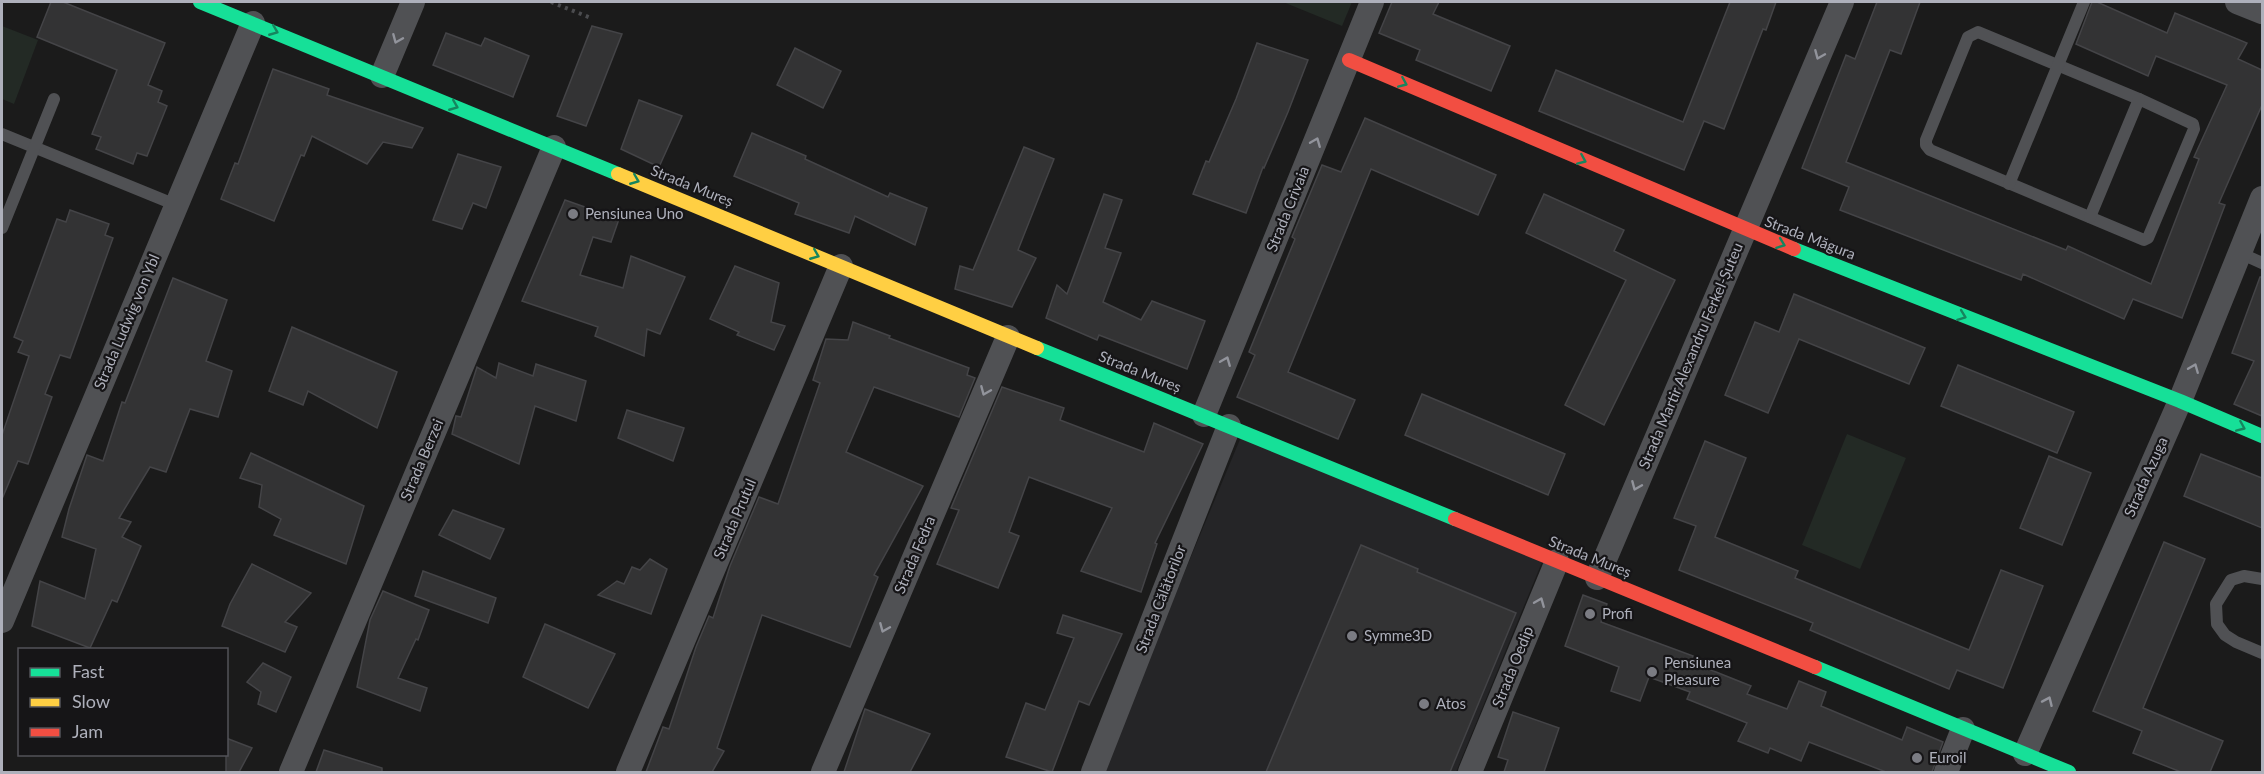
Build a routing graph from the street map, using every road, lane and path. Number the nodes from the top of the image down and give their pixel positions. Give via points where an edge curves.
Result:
1 (200, 2) edge
2 (413, 2) edge
3 (551, 2) edge
4 (1372, 2) edge
5 (1842, 2) edge
6 (2084, 2) edge
7 (2237, 2) edge
8 (2262, 12) edge
9 (591, 18) dead end
10 (254, 23) junction
11 (1349, 60) junction
12 (2057, 65) junction
13 (382, 76) junction
14 (54, 99) dead end
15 (2139, 99) junction
16 (2, 134) edge
17 (34, 147) junction
18 (554, 147) junction
19 (2009, 184) junction
20 (2262, 198) edge
21 (176, 204) junction
22 (2090, 217) junction
23 (2, 228) edge
24 (1744, 230) junction
25 (2240, 254) junction
26 (2262, 263) edge
27 (842, 266) junction
28 (1008, 337) junction
29 (2180, 401) junction
30 (1204, 415) junction
31 (1229, 426) junction
32 (2262, 436) edge
33 (1557, 561) junction
34 (1597, 578) junction
35 (2262, 579) edge
36 (2, 621) edge
37 (2262, 653) edge
38 (1963, 729) junction
39 (2025, 754) junction
40 (291, 772) edge
41 (628, 772) edge
42 (823, 772) edge
43 (1093, 772) edge
44 (1470, 772) edge
45 (1946, 772) edge
46 (2068, 772) edge

1 - 10 street, Strada Mureș
2 -> 13 street
3 - 9 path
4 - 11 street, Strada Crivaia
5 -> 24 street, Strada Martir Alexandru Ferkel-Șuteu
6 - 12 lane
7 - 8 street
10 -> 13 street, Strada Mureș
10 - 21 street, Strada Ludwig von Ybl
11 -> 24 street, Strada Măgura
30 -> 11 street, Strada Crivaia
12 - 15 lane
12 - 19 lane
12 - 19 lane via 1974,33 1968,37 1926,140 1930,150
13 -> 18 street, Strada Mureș
14 - 17 lane
15 - 22 lane
15 - 22 lane via 2191,122 2194,129 2151,236 2144,240
16 - 17 lane
17 - 21 lane
17 - 23 lane
18 -> 27 street, Strada Mureș
18 - 40 street, Strada Berzei
19 - 22 lane
20 - 25 street, Strada Azuga
21 - 36 street, Strada Ludwig von Ybl
24 -> 29 street, Strada Măgura
24 -> 34 street, Strada Martir Alexandru Ferkel-Șuteu
25 - 26 lane
29 -> 25 street, Strada Azuga
27 - 28 street, Strada Mureș
27 - 41 street, Strada Prutul
28 - 30 street, Strada Mureș
28 -> 42 street, Strada Fedra
29 -> 32 street, Strada Măgura
39 -> 29 street, Strada Azuga
30 - 31 street, Strada Mureș
31 - 33 street, Strada Mureș
31 - 43 street, Strada Călătorilor
33 - 34 street, Strada Mureș
44 -> 33 street, Strada Oedip
34 - 38 street, Strada Mureș
35 - 37 lane via 2244,576 2231,580 2217,604 2217,624 2225,635
38 - 39 street, Strada Mureș
38 - 45 street
39 - 46 street, Strada Mureș

